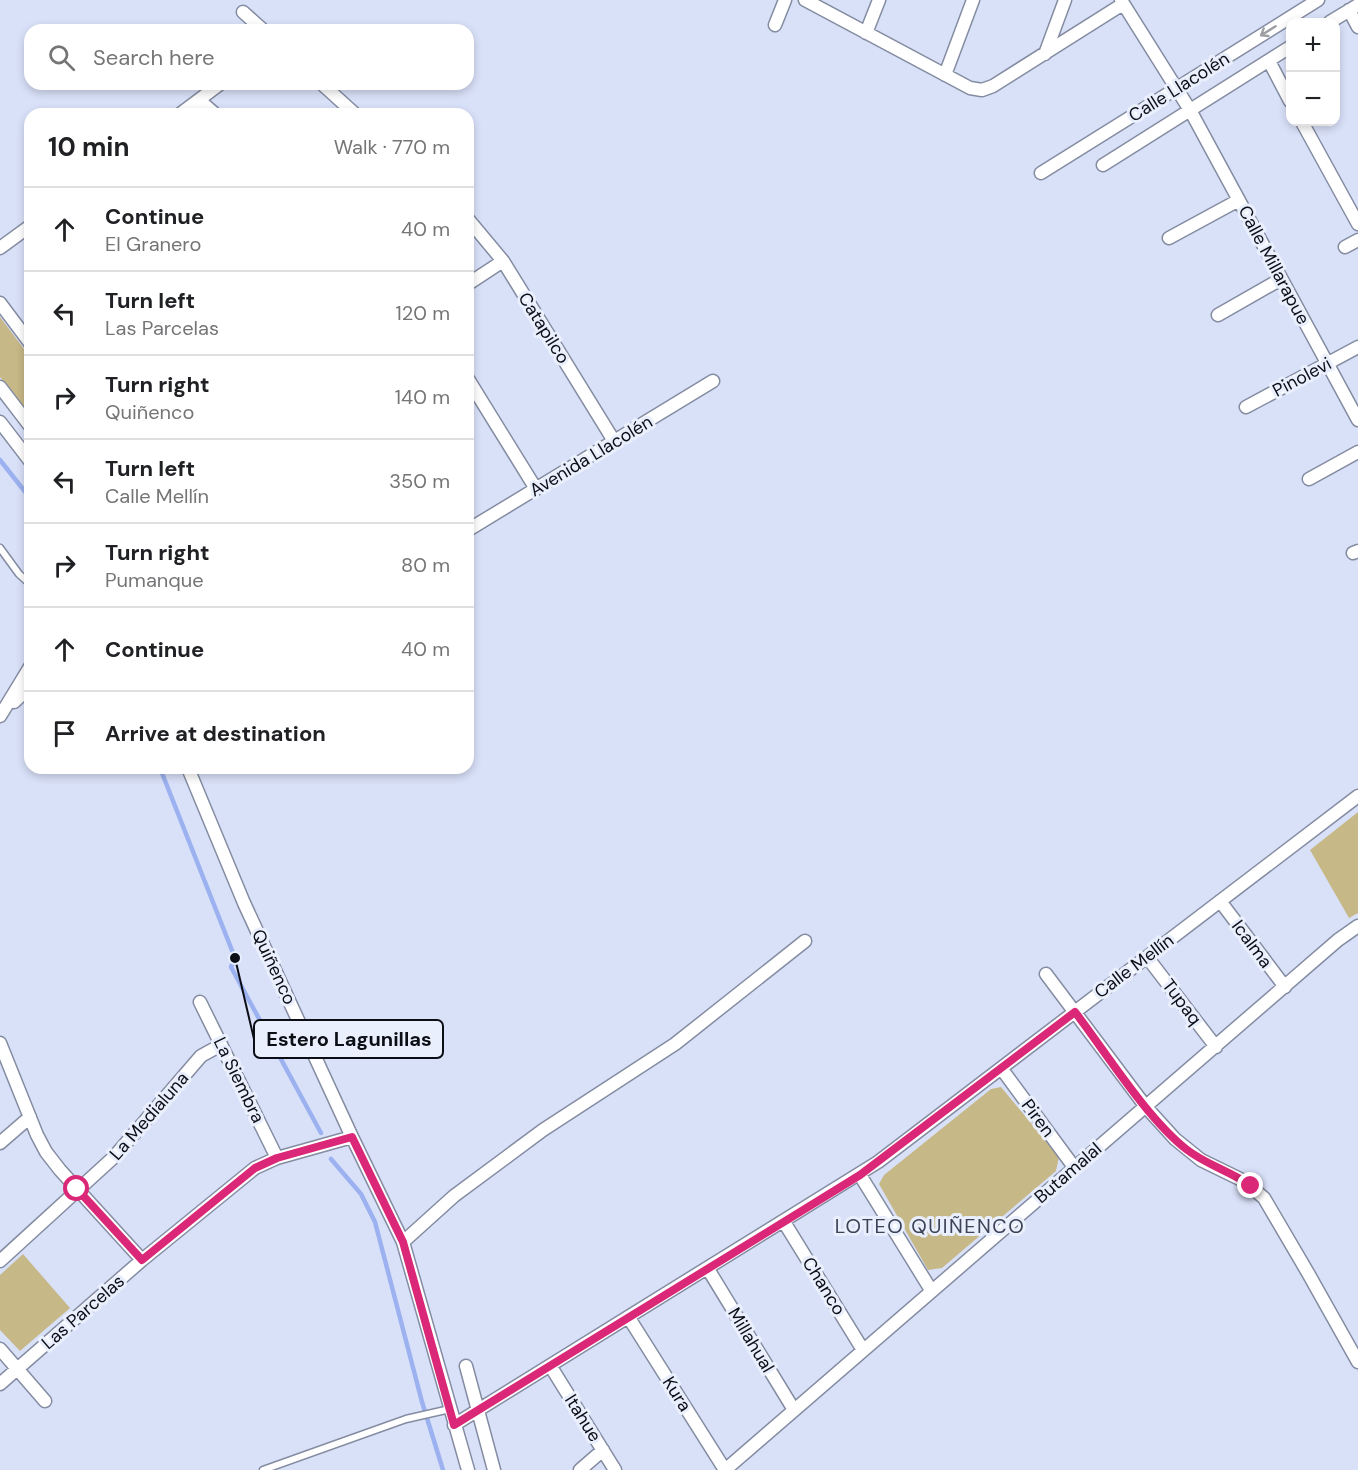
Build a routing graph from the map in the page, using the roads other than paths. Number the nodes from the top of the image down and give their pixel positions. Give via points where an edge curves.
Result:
1 (785, 0) edge
2 (805, 0) edge
3 (879, 0) edge
4 (973, 0) edge
5 (1065, 0) edge
6 (1317, 0) edge
7 (1122, 2) edge
8 (1353, 8) edge
9 (243, 12) dead end
10 (1337, 18) edge
11 (256, 24) edge
12 (775, 25) dead end
13 (1358, 27) edge
14 (866, 33) junction
15 (1286, 50) edge
16 (1045, 54) junction
17 (1269, 61) junction
18 (945, 75) junction
19 (1176, 88) junction
20 (212, 90) edge
21 (329, 90) edge
22 (1286, 93) edge
23 (199, 100) junction
24 (188, 108) edge
25 (208, 108) edge
26 (348, 108) edge
27 (1190, 110) junction
28 (1304, 126) edge
29 (1103, 165) dead end
30 (1041, 173) dead end
31 (1239, 200) junction
32 (1358, 224) edge
33 (474, 226) edge
34 (24, 230) edge
35 (1169, 237) dead end
36 (1358, 240) edge
37 (1345, 247) dead end
38 (0, 248) edge
39 (504, 261) junction
40 (1281, 279) junction
41 (474, 280) edge
42 (0, 303) edge
43 (1218, 315) dead end
44 (24, 335) edge
45 (1358, 346) edge
46 (1327, 363) junction
47 (713, 381) dead end
48 (0, 387) edge
49 (474, 389) edge
50 (1246, 407) dead end
51 (24, 418) edge
52 (1358, 420) edge
53 (0, 422) edge
54 (614, 441) junction
55 (1358, 452) edge
56 (24, 454) edge
57 (1309, 479) dead end
58 (536, 489) junction
59 (474, 526) edge
60 (0, 549) edge
61 (24, 579) edge
62 (24, 677) edge
63 (24, 693) edge
64 (1, 714) edge
65 (190, 774) edge
66 (1358, 796) edge
67 (1220, 901) junction
68 (1358, 926) edge
69 (805, 941) dead end
70 (1147, 957) junction
71 (1046, 974) dead end
72 (1285, 987) junction
73 (200, 1002) dead end
74 (1075, 1012) junction
75 (0, 1043) edge
76 (221, 1045) junction
77 (1216, 1047) junction
78 (1001, 1068) junction
79 (1146, 1107) junction
80 (30, 1117) junction
81 (352, 1137) junction
82 (0, 1143) edge
83 (277, 1158) junction
84 (1074, 1167) junction
85 (860, 1175) junction
86 (77, 1189) junction
87 (784, 1222) junction
88 (403, 1242) junction
89 (142, 1260) junction
90 (0, 1261) edge
91 (708, 1269) junction
92 (932, 1290) junction
93 (629, 1318) junction
94 (0, 1349) edge
95 (863, 1350) junction
96 (1358, 1362) edge
97 (466, 1366) dead end
98 (551, 1367) junction
99 (17, 1369) junction
100 (0, 1384) edge
101 (45, 1401) dead end
102 (444, 1410) junction
103 (794, 1410) junction
104 (478, 1412) junction
105 (454, 1425) junction
106 (603, 1450) junction
107 (263, 1470) edge
108 (468, 1470) edge
109 (494, 1470) edge
110 (580, 1470) edge
111 (615, 1470) edge
112 (725, 1470) edge

1 - 12 street
2 - 14 street
3 - 14 street
4 - 18 street
5 - 16 street
6 -> 19 street, Calle Llacolén
7 - 16 street
7 - 19 street, Calle Millarapue
8 - 10 street
8 - 13 street
9 - 11 street
14 - 18 street
15 - 17 street, Calle Llacolén
16 - 18 street via 988,89 970,88
17 - 22 street
17 - 27 street, Calle Llacolén
19 - 27 street, Calle Millarapue
19 - 30 street, Calle Llacolén
20 - 23 street
21 - 26 street
23 - 24 street
23 - 25 street
27 - 29 street, Calle Llacolén
27 - 31 street, Calle Millarapue
28 - 32 street
31 - 35 street
31 - 40 street, Calle Millarapue
33 - 39 street, Catapilco
34 - 38 street
36 - 37 street
39 - 41 street
39 - 54 street, Catapilco
40 - 43 street
40 - 46 street, Calle Millarapue
42 - 44 street
45 - 46 street, Pinolevi
46 - 50 street, Pinolevi
46 - 52 street, Calle Millarapue
47 - 54 street, Avenida Llacolén
48 - 51 street
49 - 58 street
53 - 56 street
54 - 58 street, Avenida Llacolén
55 - 57 street
58 - 59 street, Avenida Llacolén
60 - 61 lane
62 - 64 street
63 - 64 street
65 - 81 street, Quiñenco via 244,903
66 - 67 street, Calle Mellín
67 - 70 street, Calle Mellín
67 - 72 street, Icalma
68 - 72 street, Butamalal
69 - 88 street via 675,1044 543,1130 454,1196
70 - 74 street, Calle Mellín
70 - 77 street, Tupaq
71 - 74 street
72 - 77 street, Butamalal
73 - 76 street, La Siembra
74 - 78 street, Calle Mellín
74 - 79 street
75 - 80 street
76 - 83 street, La Siembra
76 - 86 street, La Medialuna via 201,1056 124,1146
77 - 79 street, Butamalal
78 - 84 street, Piren
78 - 85 street, Calle Mellín
79 - 84 street, Butamalal
79 - 96 street via 1201,1160 1244,1180 1264,1198
80 - 82 street
80 - 86 street via 46,1152
81 - 83 street, Las Parcelas
81 - 88 street, Quiñenco
83 - 89 street, Las Parcelas via 246,1175
84 - 92 street, Butamalal
85 - 87 street, Calle Mellín
85 - 92 street
86 - 89 street
86 - 90 street, La Medialuna
87 - 91 street, Calle Mellín
87 - 95 street, Chanco
88 - 102 street, Quiñenco
89 - 99 street, Las Parcelas
91 - 93 street, Calle Mellín
91 - 103 street, Millahual
92 - 95 street, Butamalal
93 - 98 street, Calle Mellín
93 - 112 street, Kura
94 - 99 street
95 - 103 street, Butamalal
97 - 104 street
98 - 104 street, Calle Mellín
98 - 106 street, Itahue
99 - 100 street, Las Parcelas
99 - 101 street
102 - 105 street, Quiñenco
102 - 107 lane
103 - 112 street, Butamalal
104 - 105 street, Calle Mellín
104 - 109 street
105 - 108 street, Quiñenco
106 - 110 street
106 - 111 street, Itahue

